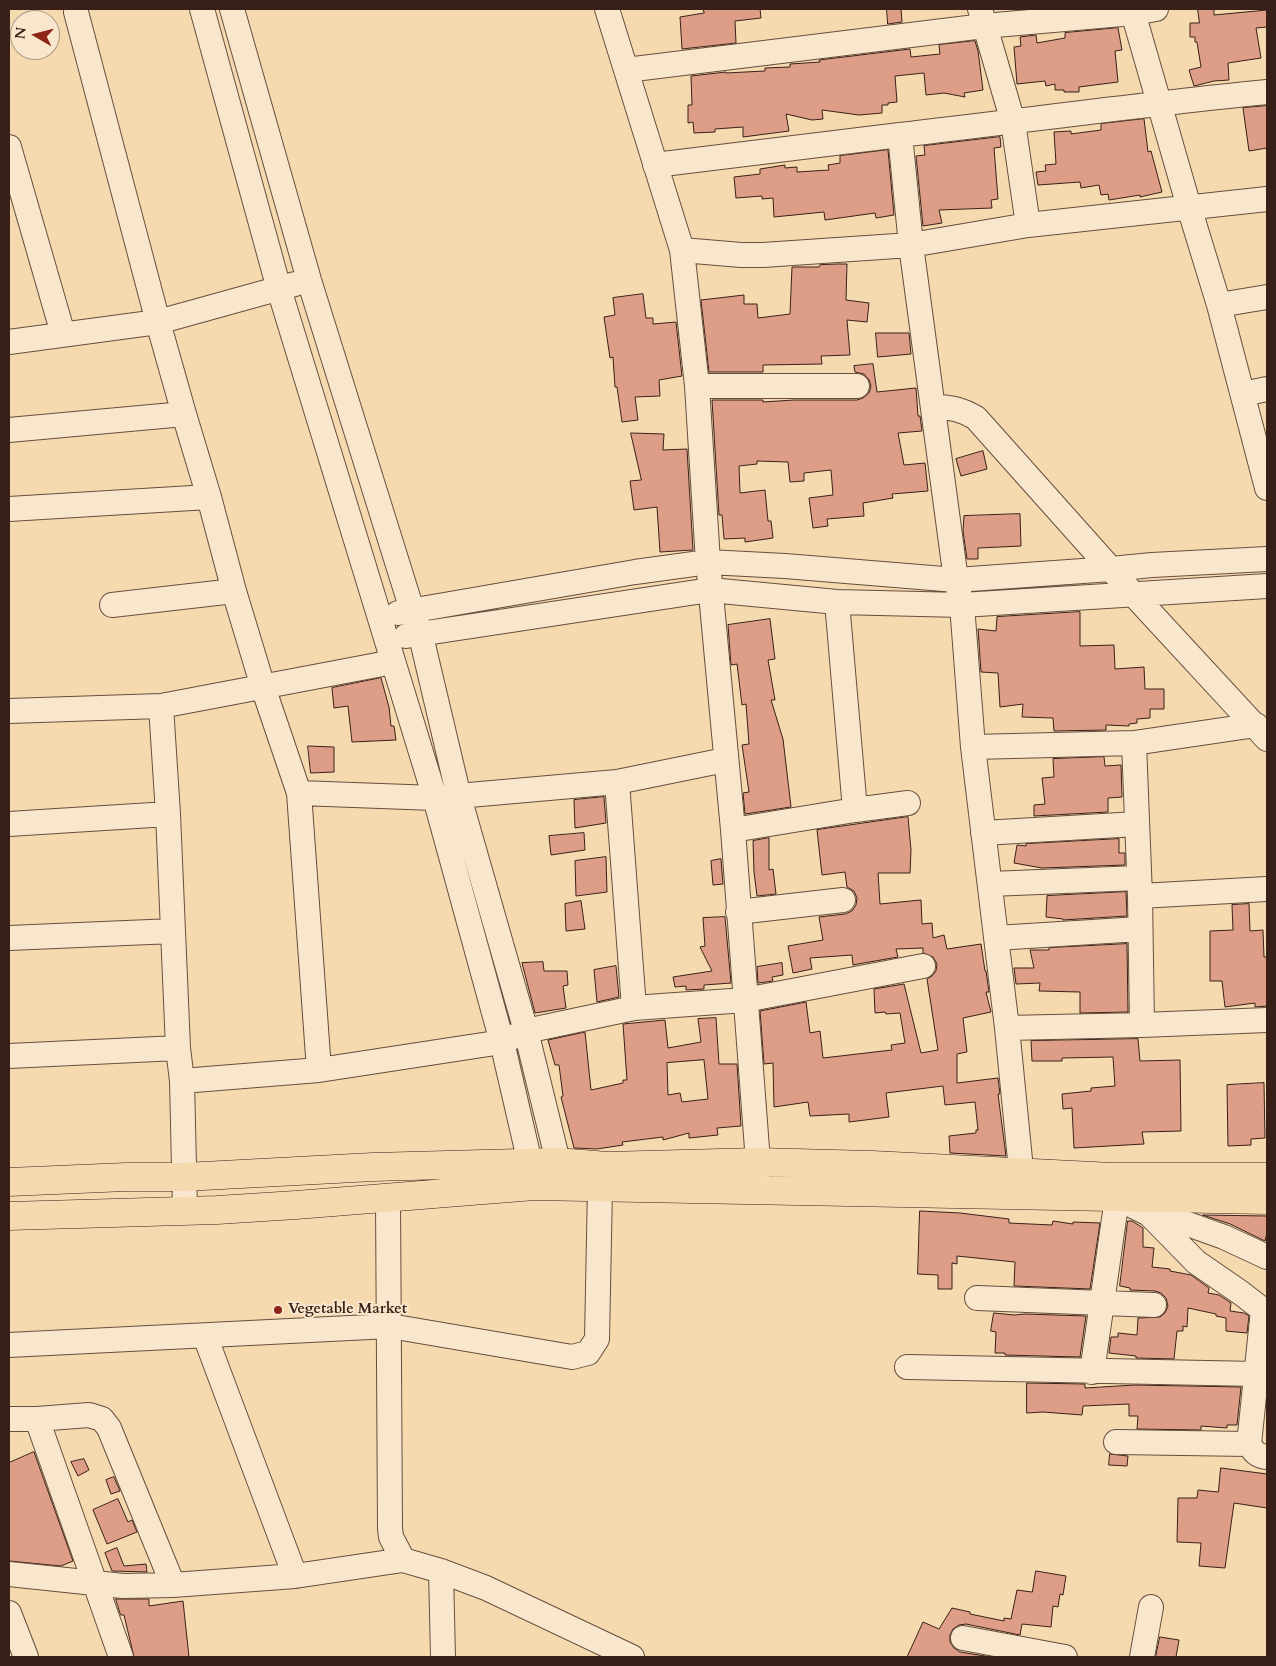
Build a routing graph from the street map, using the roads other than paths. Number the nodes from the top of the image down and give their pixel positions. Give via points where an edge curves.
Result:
1 (227, 9) edge
2 (232, 9) edge
3 (607, 9) edge
4 (202, 10) edge
5 (1141, 10) edge
6 (76, 12) dead end
7 (982, 17) edge
8 (626, 70) junction
9 (1267, 92) edge
10 (1159, 103) junction
11 (1013, 122) junction
12 (900, 135) junction
13 (9, 147) edge
14 (655, 165) junction
15 (16, 197) edge
16 (1267, 199) edge
17 (1189, 207) junction
18 (1028, 225) junction
19 (911, 245) junction
20 (682, 250) junction
21 (308, 280) junction
22 (279, 289) junction
23 (1267, 297) edge
24 (1219, 305) junction
25 (158, 322) junction
26 (63, 334) junction
27 (9, 342) edge
28 (697, 386) junction
29 (857, 386) dead end
30 (1267, 389) edge
31 (1243, 394) junction
32 (933, 408) junction
33 (184, 414) junction
34 (9, 430) edge
35 (1266, 480) edge
36 (209, 497) junction
37 (9, 509) edge
38 (1267, 559) edge
39 (708, 562) junction
40 (1111, 569) junction
41 (956, 580) junction
42 (1267, 586) edge
43 (710, 590) junction
44 (234, 591) junction
45 (1134, 595) junction
46 (837, 602) junction
47 (112, 605) dead end
48 (962, 605) junction
49 (412, 610) junction
50 (379, 618) junction
51 (420, 632) junction
52 (390, 651) junction
53 (263, 687) junction
54 (161, 706) junction
55 (9, 711) edge
56 (1262, 732) edge
57 (1134, 742) junction
58 (973, 747) junction
59 (725, 760) junction
60 (617, 782) junction
61 (299, 793) junction
62 (459, 797) junction
63 (435, 798) junction
64 (908, 803) dead end
65 (855, 810) junction
66 (168, 814) junction
67 (9, 824) edge
68 (1137, 824) junction
69 (733, 830) junction
70 (983, 833) junction
71 (990, 884) junction
72 (1140, 887) junction
73 (1267, 889) edge
74 (843, 900) dead end
75 (738, 912) junction
76 (1140, 929) junction
77 (172, 932) junction
78 (9, 938) edge
79 (996, 938) junction
80 (923, 966) dead end
81 (745, 1000) junction
82 (634, 1008) junction
83 (1267, 1020) edge
84 (1142, 1025) junction
85 (1007, 1028) junction
86 (526, 1031) junction
87 (502, 1042) junction
88 (178, 1048) junction
89 (9, 1056) edge
90 (319, 1070) junction
91 (182, 1081) junction
92 (758, 1162) junction
93 (532, 1174) junction
94 (561, 1174) junction
95 (184, 1177) junction
96 (1267, 1177) edge
97 (9, 1182) edge
98 (1023, 1185) junction
99 (600, 1187) junction
100 (756, 1190) junction
101 (1117, 1198) junction
102 (388, 1199) junction
103 (1267, 1200) edge
104 (184, 1210) junction
105 (1149, 1214) junction
106 (9, 1216) edge
107 (1267, 1257) edge
108 (977, 1298) dead end
109 (1103, 1304) junction
110 (1154, 1305) dead end
111 (1265, 1311) edge
112 (390, 1326) junction
113 (205, 1336) junction
114 (9, 1345) edge
115 (907, 1367) dead end
116 (1092, 1372) junction
117 (1257, 1374) junction
118 (9, 1419) edge
119 (37, 1419) junction
120 (1116, 1442) dead end
121 (1258, 1451) edge
122 (403, 1560) junction
123 (441, 1571) junction
124 (9, 1574) edge
125 (295, 1576) junction
126 (96, 1582) junction
127 (173, 1586) junction
128 (1151, 1606) dead end
129 (9, 1613) edge
130 (963, 1638) dead end
131 (26, 1657) edge
132 (121, 1657) edge
133 (443, 1657) edge
134 (632, 1657) edge
135 (1065, 1657) edge
136 (1142, 1657) edge

1 - 4 street
2 - 21 street
3 - 8 street
4 - 22 street
5 - 7 street
5 - 10 street
6 - 25 street
7 - 8 street
7 - 11 street
8 - 14 street
9 - 10 street
10 - 11 street
10 - 17 street
11 - 12 street
11 - 18 street
12 - 14 street
12 - 19 street
13 - 15 street
14 - 20 street
15 - 26 street
16 - 17 street
17 - 18 street
17 - 24 street
18 - 19 street
19 - 20 street via 763,255
19 - 32 street
20 - 28 street
21 - 22 street
21 - 49 street
22 - 25 street
22 - 50 street
23 - 24 street
24 - 31 street
25 - 26 street
25 - 33 street
26 - 27 street
28 - 29 street
28 - 39 street
30 - 31 street
31 - 35 street
32 - 40 street via 964,410 976,418
32 - 41 street
33 - 34 street
33 - 36 street
36 - 37 street
36 - 44 street
38 - 40 street
39 - 41 street
39 - 43 street
39 - 49 street
40 - 41 street
40 - 45 street
41 - 48 street
42 - 45 street
43 - 46 street
43 - 51 street
43 - 59 street
44 - 47 street
44 - 53 street
45 - 48 street
45 - 56 street
46 - 48 street
46 - 65 street
48 - 58 street
49 - 50 street
49 - 51 street
50 - 52 street
51 - 52 street
51 - 62 street
52 - 53 street
52 - 63 street
53 - 54 street
53 - 61 street
54 - 55 street
54 - 66 street
56 - 57 street
57 - 58 street
57 - 68 street
58 - 70 street
59 - 60 street
59 - 69 street
60 - 62 street
60 - 82 street
61 - 63 street
61 - 90 street
62 - 63 street
62 - 86 street
63 - 87 street
64 - 65 street
65 - 69 street
66 - 67 street
66 - 77 street
68 - 70 street
68 - 72 street
69 - 75 street
70 - 71 street
71 - 72 street
71 - 79 street
72 - 73 street
72 - 76 street
74 - 75 street
75 - 81 street
76 - 79 street
76 - 84 street
77 - 78 street
77 - 88 street
79 - 85 street
80 - 81 street
81 - 82 street
81 - 92 street
82 - 86 street
83 - 84 street
84 - 85 street
85 - 98 street
86 - 87 street
86 - 94 street
87 - 90 street
87 - 93 street
88 - 89 street
88 - 91 street
90 - 91 street
91 - 95 street
92 - 94 main road via 607,1166
92 - 98 main road via 872,1165
92 - 100 street
93 - 94 main road
93 - 95 main road via 374,1167
93 - 102 main road
94 - 99 main road
95 - 97 main road
95 - 104 street
96 - 98 main road via 1113,1177
98 - 100 main road
98 - 101 main road
99 - 100 main road
99 - 112 street via 597,1339 588,1353 572,1358
101 - 103 main road
101 - 105 street
101 - 109 street
102 - 104 main road
102 - 112 street
104 - 106 main road
105 - 107 street via 1224,1237
105 - 111 street via 1196,1262
108 - 109 street
109 - 110 street
109 - 116 street
111 - 117 street
112 - 113 street
112 - 122 street via 390,1528
113 - 114 street
113 - 125 street
115 - 116 street
116 - 117 street
117 - 121 street
118 - 119 street
119 - 126 street
119 - 127 street via 89,1415 102,1419 109,1428
120 - 121 street
122 - 123 street
122 - 125 street
123 - 133 street
123 - 134 street via 486,1588
124 - 126 street
125 - 127 street
126 - 127 street via 123,1586
126 - 132 street
128 - 136 street
129 - 131 street
130 - 135 street

